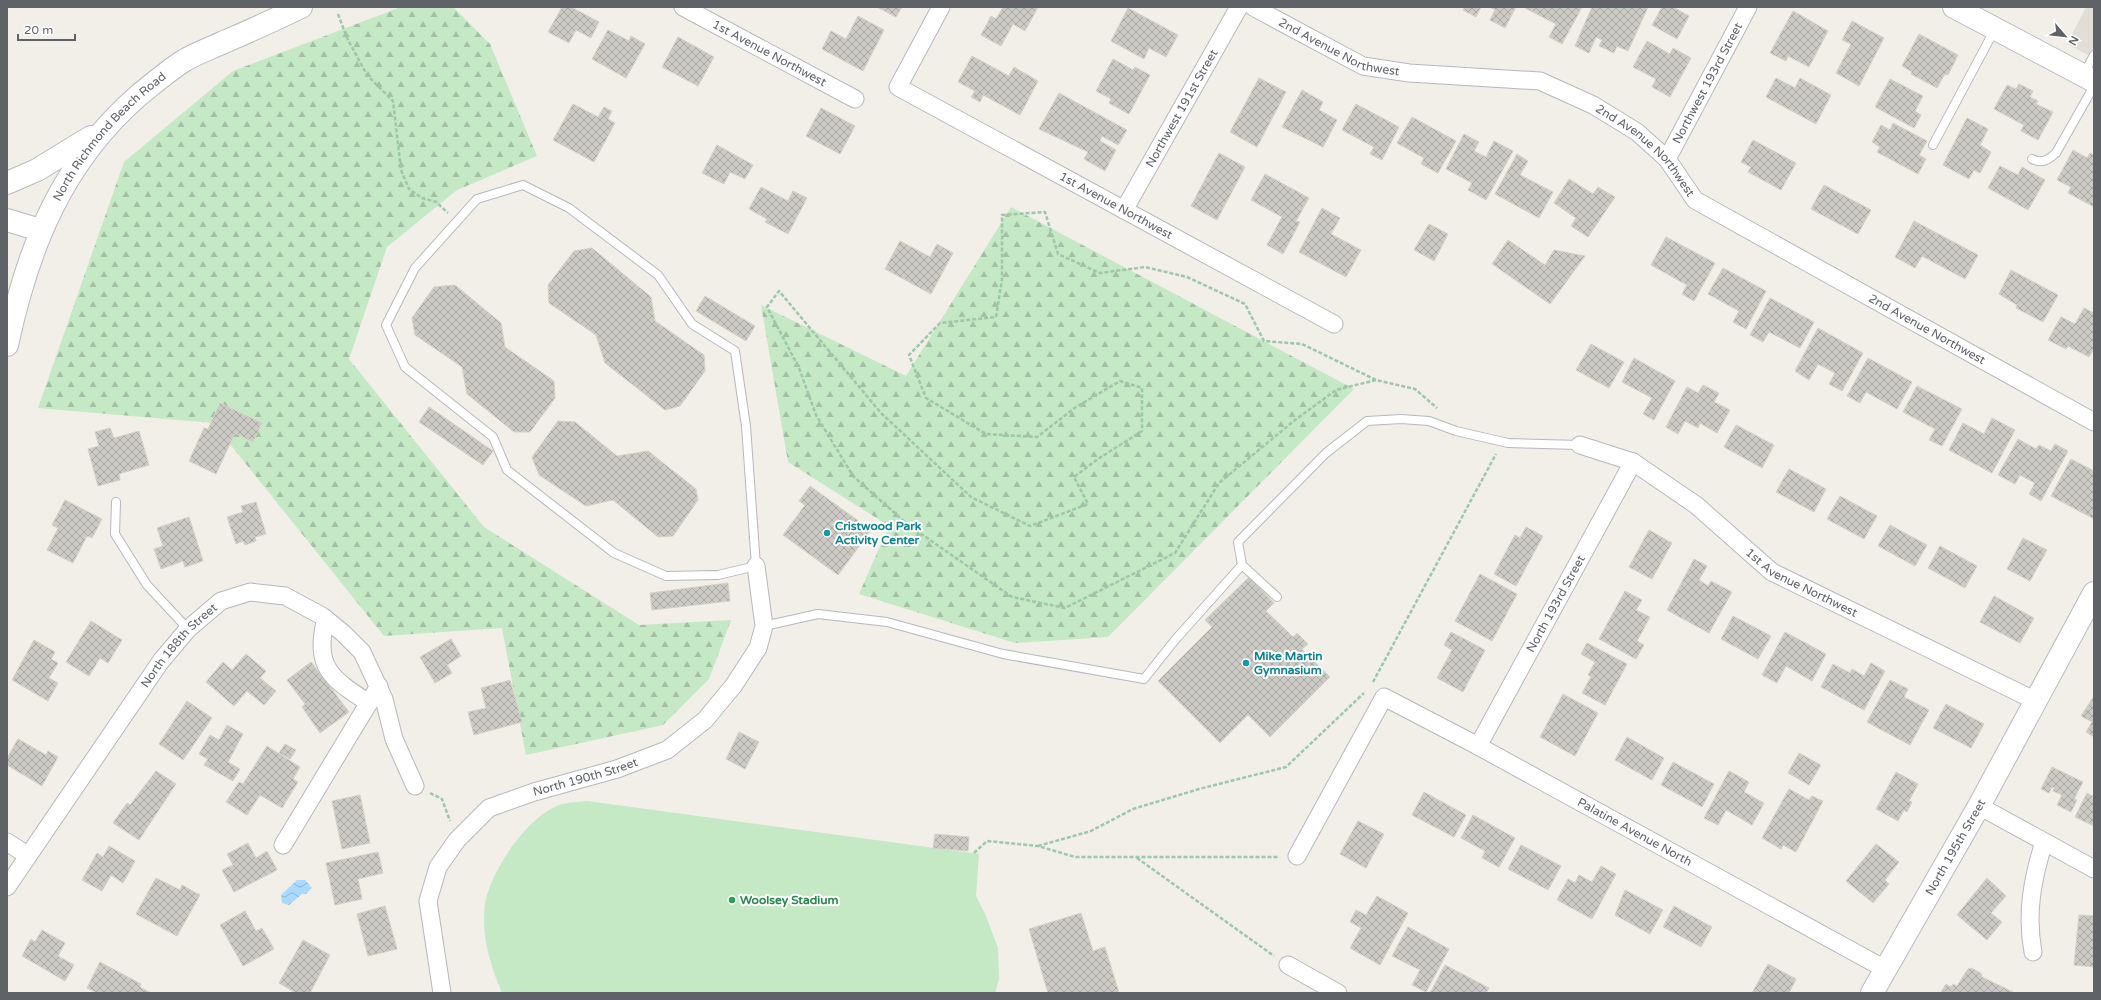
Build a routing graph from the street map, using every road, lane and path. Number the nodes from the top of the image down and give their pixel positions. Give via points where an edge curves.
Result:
1 (301, 7) edge
2 (683, 7) edge
3 (941, 7) edge
4 (1240, 7) edge
5 (1253, 7) edge
6 (1748, 7) edge
7 (1954, 7) edge
8 (338, 14) dead end
9 (1995, 29) junction
10 (2094, 55) edge
11 (2090, 81) edge
12 (855, 99) dead end
13 (105, 127) junction
14 (1933, 145) dead end
15 (1666, 159) junction
16 (2032, 159) dead end
17 (7, 183) edge
18 (1124, 210) junction
19 (7, 220) edge
20 (457, 222) junction
21 (40, 230) junction
22 (1334, 324) dead end
23 (7, 345) edge
24 (1376, 380) junction
25 (2094, 422) edge
26 (1443, 426) junction
27 (1503, 442) junction
28 (1580, 445) joint
29 (1633, 462) junction
30 (116, 502) dead end
31 (1242, 565) junction
32 (756, 566) junction
33 (2094, 593) edge
34 (1277, 597) dead end
35 (326, 619) junction
36 (764, 626) junction
37 (188, 629) junction
38 (379, 686) junction
39 (1377, 692) junction
40 (1363, 701) dead end
41 (2036, 701) junction
42 (369, 703) junction
43 (1478, 746) junction
44 (415, 786) joint
45 (1979, 806) junction
46 (457, 840) junction
47 (7, 842) edge
48 (2044, 842) junction
49 (283, 845) dead end
50 (1038, 846) junction
51 (974, 854) dead end
52 (1289, 854) joint
53 (27, 855) junction
54 (1136, 857) junction
55 (2094, 869) edge
56 (7, 887) edge
57 (2033, 952) dead end
58 (1288, 965) joint
59 (1885, 969) junction
60 (442, 993) edge
61 (1338, 993) edge
62 (1872, 993) edge

1 - 13 street, North Richmond Beach Road via 185,60 157,80
2 - 12 street, 1st Avenue Northwest
3 - 18 street, 1st Avenue Northwest via 898,87
4 - 18 street, Northwest 191st Street
5 - 15 street, 2nd Avenue Northwest via 1363,66 1410,73 1540,81 1593,105 1637,132
6 - 15 street, Northwest 193rd Street
7 - 9 street
8 - 20 path via 366,75 393,101 402,170 409,189 422,198 436,202
9 - 11 street
9 - 14 lane
10 - 11 lane
11 - 16 lane via 2056,153 2047,161 2037,162
13 - 17 street via 43,166
13 - 21 street, North Richmond Beach Road via 60,191
15 - 25 street, 2nd Avenue Northwest via 1695,200
18 - 22 street, 1st Avenue Northwest
19 - 21 street
20 - 32 lane via 477,200 523,185 569,208 658,275 692,324 735,351 746,426
20 - 32 lane via 415,268 386,325 405,367 493,438 507,470 614,553 666,576 718,575
21 - 23 street, North Richmond Beach Road via 29,260
24 - 24 path via 1302,344 1264,340 1245,304 1187,277 1145,267 1100,273 1058,254 1045,212 1002,215 1002,279 996,317 940,323 909,355 926,398 986,434 1037,437 1076,407 1120,381 1142,388 1142,431 1074,477 1088,504 1030,526 971,497 881,414 779,291 767,307 799,368 816,415 853,476 907,524 1012,597 1065,608 1175,553 1219,483 1295,420 1336,390
24 - 26 path via 1415,389 1446,416
26 - 27 lane
26 - 31 lane via 1401,419 1367,421 1326,453 1238,542
27 - 28 lane
27 - 39 path
28 - 29 street, 1st Avenue Northwest
29 - 41 street, 1st Avenue Northwest via 1696,504 1772,572
29 - 43 street, North 193rd Street
30 - 37 lane via 115,534 148,585
31 - 34 lane
31 - 36 lane via 1144,679 1003,654 887,622 818,614
32 - 36 street, North 190th Street
33 - 41 street, North 195th Street
35 - 37 street, North 188th Street via 286,596 250,592 221,601
35 - 38 street, North 188th Street via 362,652
35 - 42 street via 320,638 326,665 337,681
36 - 46 street, North 190th Street via 758,648 734,685 705,720 667,750 489,808
37 - 53 street, North 188th Street via 161,661
38 - 42 street
38 - 44 street, North 188th Street via 394,739
39 - 43 street, Palatine Avenue North
39 - 52 street
40 - 50 path via 1366,693 1286,768 1184,793 1133,810 1091,831
41 - 45 street, North 195th Street
42 - 49 street
43 - 59 street, Palatine Avenue North
44 - 46 path via 442,799
45 - 48 street
45 - 59 street, North 195th Street
46 - 60 street, North 190th Street via 438,867 428,901
47 - 53 street
48 - 55 street
48 - 57 street via 2034,872 2029,902 2029,933
50 - 51 path via 987,842
50 - 54 path via 1075,857
52 - 54 path via 1278,859
53 - 56 street, North 188th Street
54 - 58 path
58 - 61 street
59 - 62 street, North 195th Street

